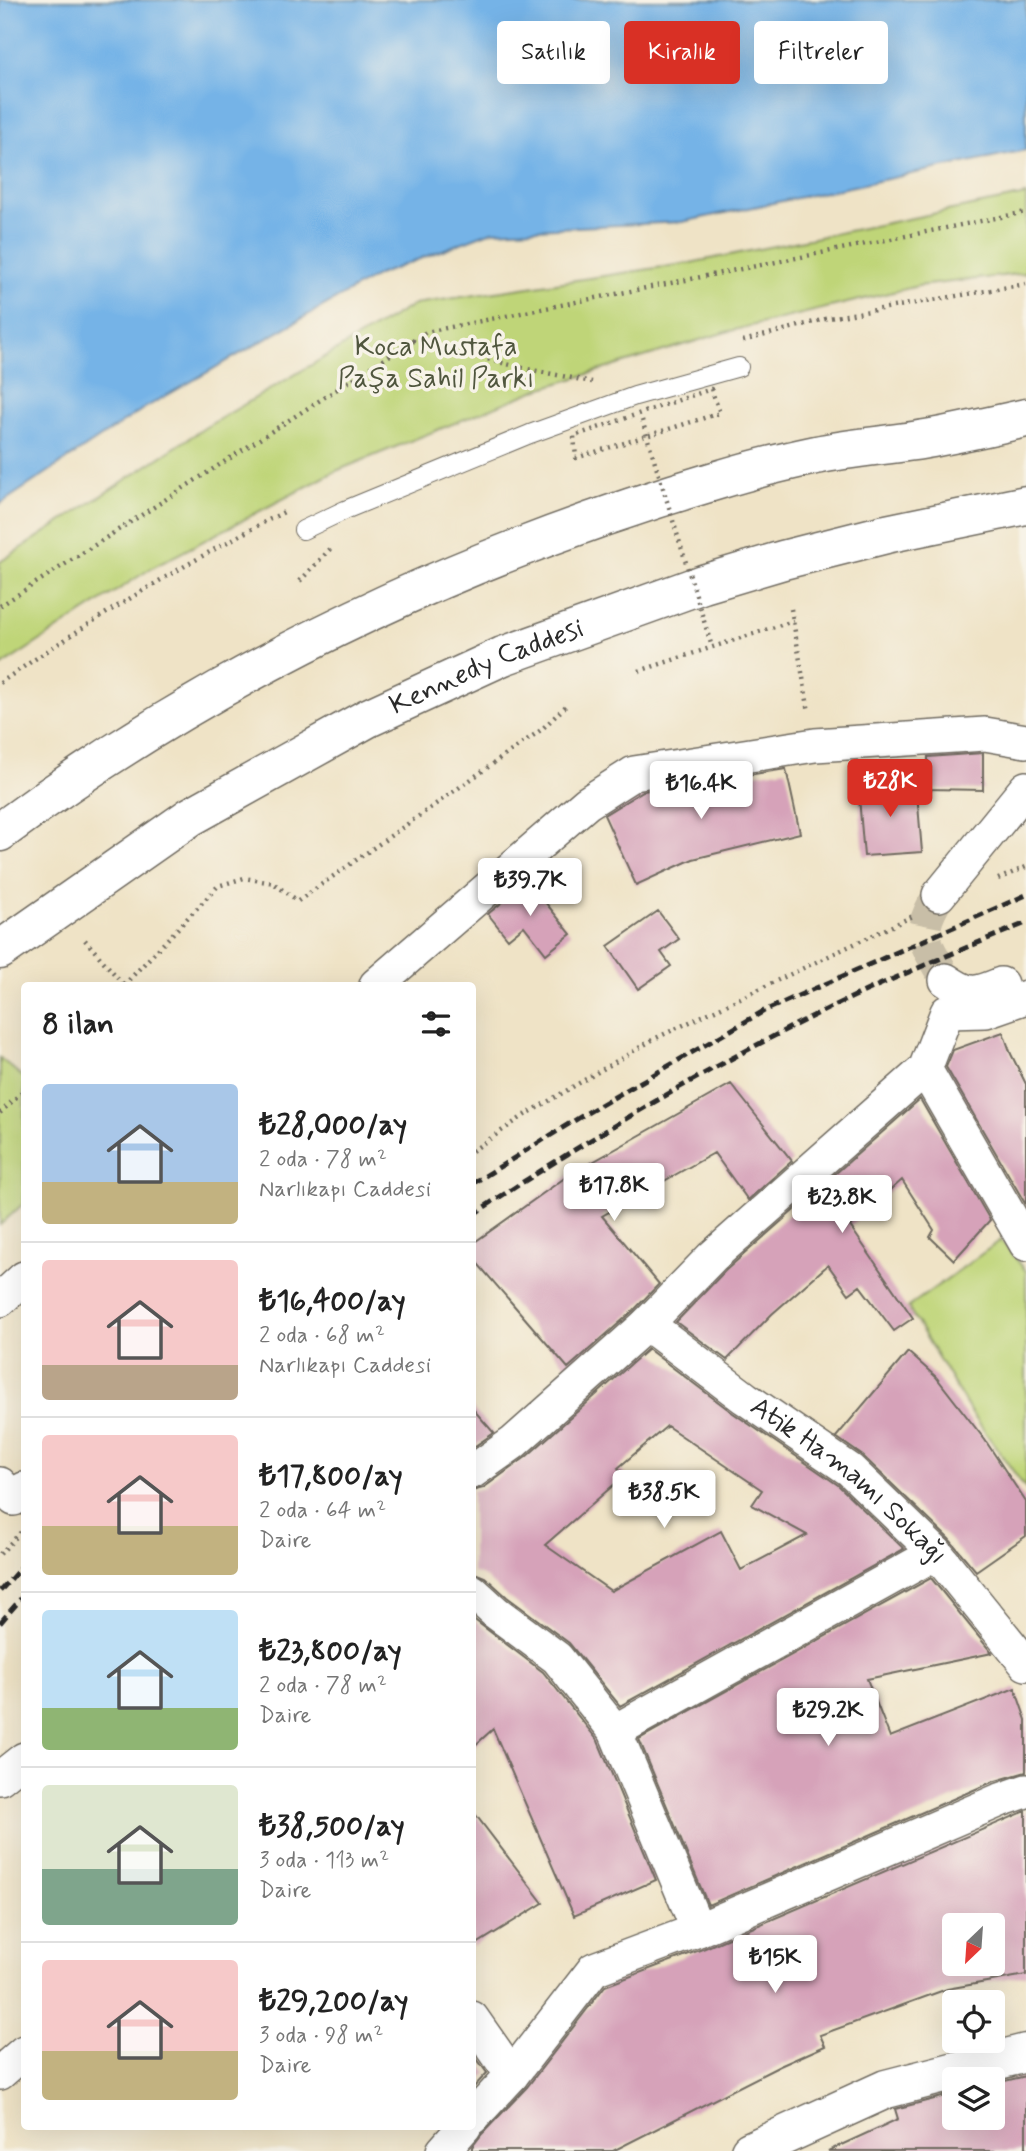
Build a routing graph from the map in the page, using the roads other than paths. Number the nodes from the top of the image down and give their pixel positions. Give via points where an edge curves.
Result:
1 (739, 367) dead end
2 (1026, 418) edge
3 (1026, 505) edge
4 (303, 530) dead end
5 (1026, 741) edge
6 (1026, 788) edge
7 (0, 832) edge
8 (929, 904) tunnel mouth
9 (0, 950) edge
10 (1026, 974) edge
11 (946, 979) tunnel mouth
12 (379, 982) edge
13 (1026, 997) edge
14 (925, 1069) junction
15 (1026, 1244) edge
16 (21, 1281) edge
17 (0, 1300) edge
18 (647, 1324) junction
19 (476, 1469) edge
20 (936, 1553) junction
21 (476, 1595) edge
22 (1026, 1664) edge
23 (615, 1731) junction
24 (21, 1761) edge
25 (0, 1778) edge
26 (1026, 1791) edge
27 (698, 1930) junction
28 (476, 2024) edge
29 (1026, 2053) edge
30 (21, 2055) edge
31 (0, 2073) edge
32 (512, 2075) junction
33 (476, 2114) edge
34 (461, 2130) edge
35 (443, 2151) edge
36 (750, 2151) edge

1 - 4 lane via 635,396 530,434
2 - 7 main road via 816,455 719,479 489,558 238,677
3 - 9 main road, Kennedy Caddesi via 783,560 503,656 368,718 190,817
5 - 12 street via 985,734 815,745 634,774 587,803
6 - 8 street
10 - 11 street via 979,993 963,991
13 - 14 street via 986,1011 947,1012
14 - 15 street
14 - 18 street via 712,1258
16 - 17 street
18 - 19 street via 513,1443
18 - 20 street, Atik Hamamı Sokağı via 849,1470
20 - 22 street, Atik Hamamı Sokağı
20 - 23 street
21 - 23 street via 557,1658
23 - 27 street
24 - 25 street
26 - 27 street
27 - 32 street via 594,1969
28 - 32 street
29 - 36 main road via 886,2089
30 - 31 street
32 - 33 street
34 - 35 street

